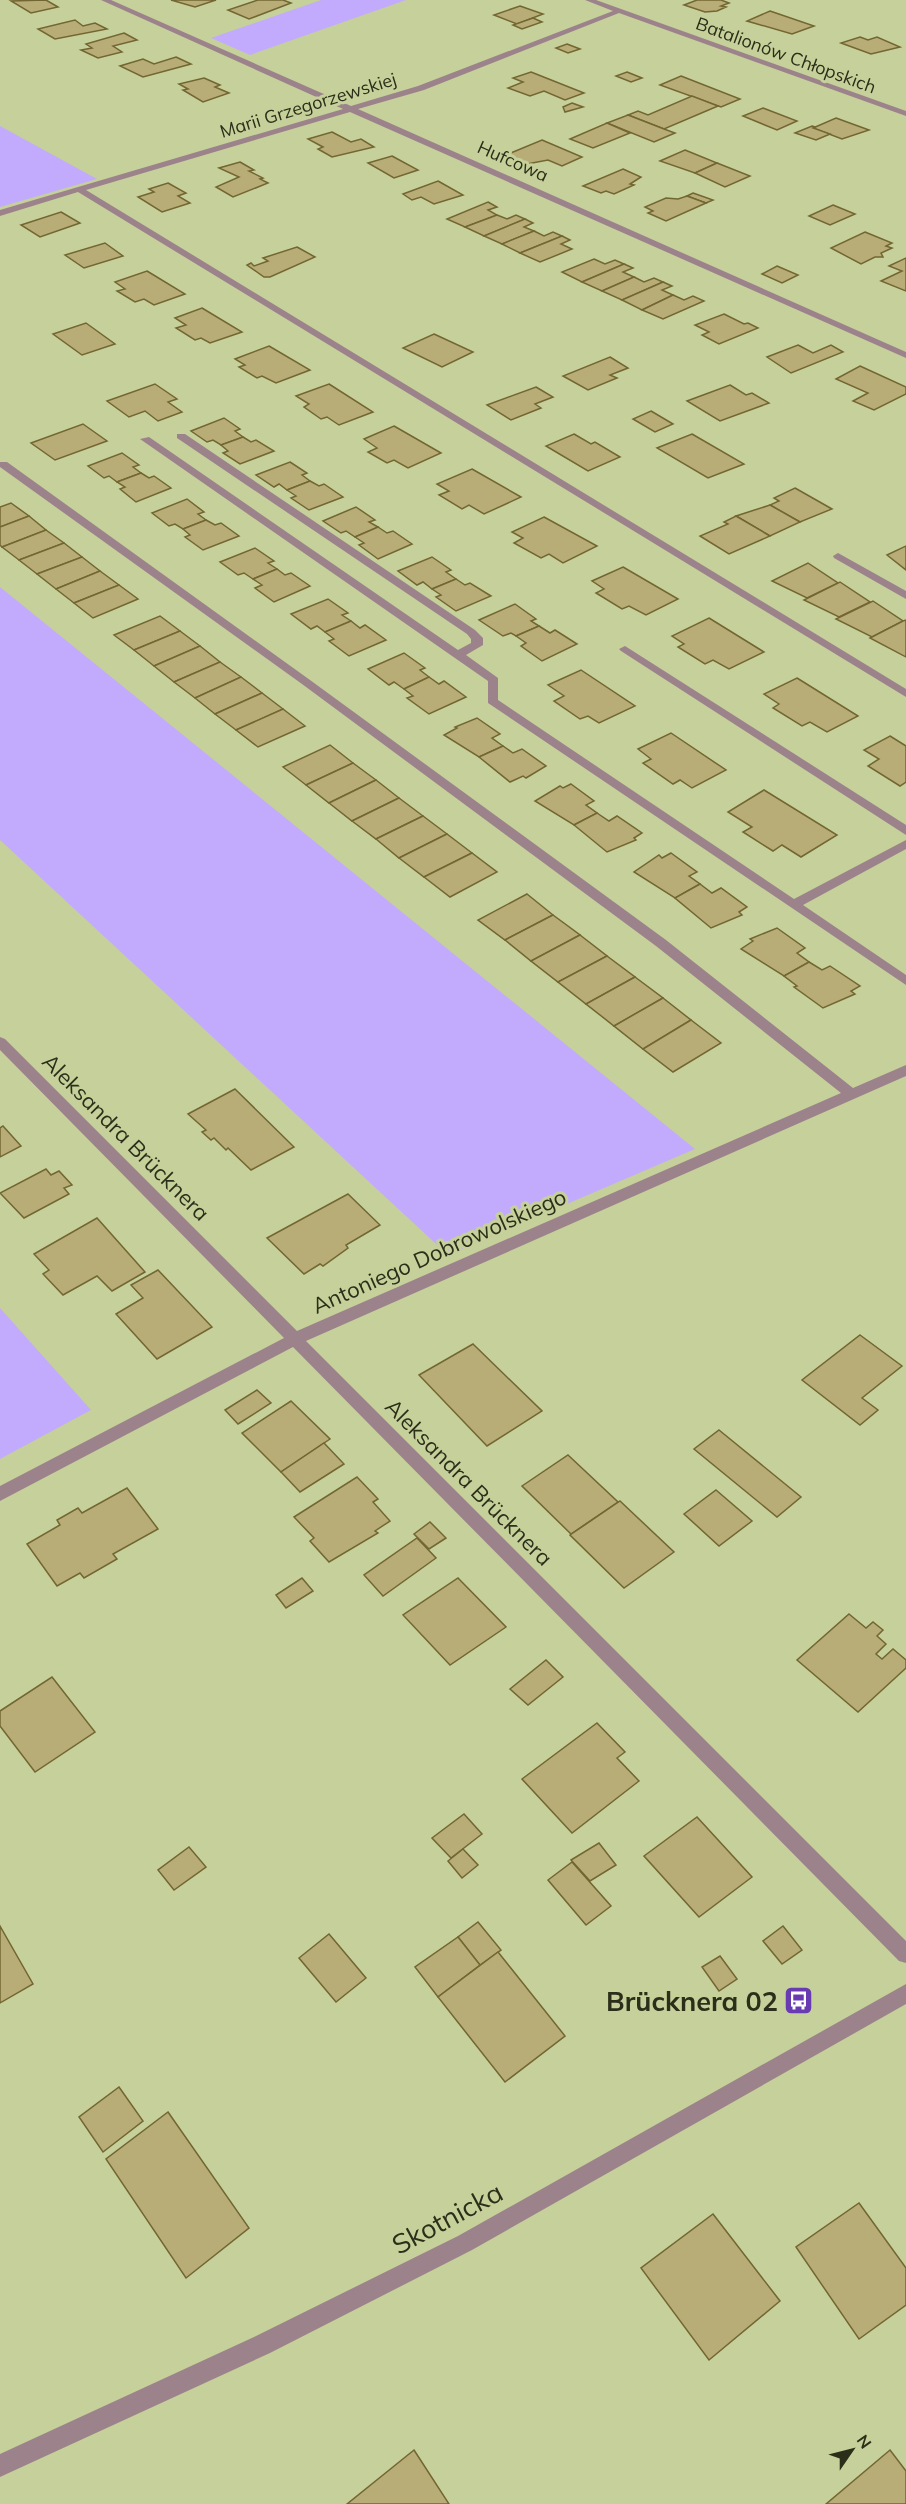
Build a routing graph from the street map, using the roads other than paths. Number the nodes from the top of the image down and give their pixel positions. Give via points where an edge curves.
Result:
1 (105, 0) edge
2 (588, 0) edge
3 (619, 12) junction
4 (351, 108) junction
5 (906, 114) edge
6 (80, 190) junction
7 (0, 213) edge
8 (906, 355) edge
9 (181, 436) dead end
10 (145, 439) dead end
11 (3, 464) dead end
12 (838, 556) dead end
13 (906, 596) edge
14 (625, 649) dead end
15 (457, 655) junction
16 (906, 694) edge
17 (906, 831) edge
18 (906, 844) edge
19 (793, 905) junction
20 (906, 981) edge
21 (0, 1042) edge
22 (906, 1070) edge
23 (852, 1094) junction
24 (295, 1339) junction
25 (0, 1494) edge
26 (906, 1954) edge
27 (906, 1993) edge
28 (0, 2466) edge

1 - 4 street, Hufcowa
2 - 3 street, Batalionów Chłopskich
3 - 4 street, Marii Grzegorzewskiej via 421,88
3 - 5 street, Batalionów Chłopskich
4 - 6 street, Marii Grzegorzewskiej
4 - 8 street, Hufcowa
6 - 7 street, Marii Grzegorzewskiej
6 - 16 street
9 - 15 street via 471,632 477,645
10 - 15 street
11 - 23 street via 661,943
12 - 13 street
14 - 17 street
15 - 19 street via 494,680 492,701
18 - 19 street
19 - 20 street
21 - 24 street, Aleksandra Brücknera
22 - 23 street, Antoniego Dobrowolskiego
23 - 24 street, Antoniego Dobrowolskiego
24 - 25 street, Antoniego Dobrowolskiego
24 - 26 street, Aleksandra Brücknera
27 - 28 street, Skotnicka via 465,2242 262,2345

